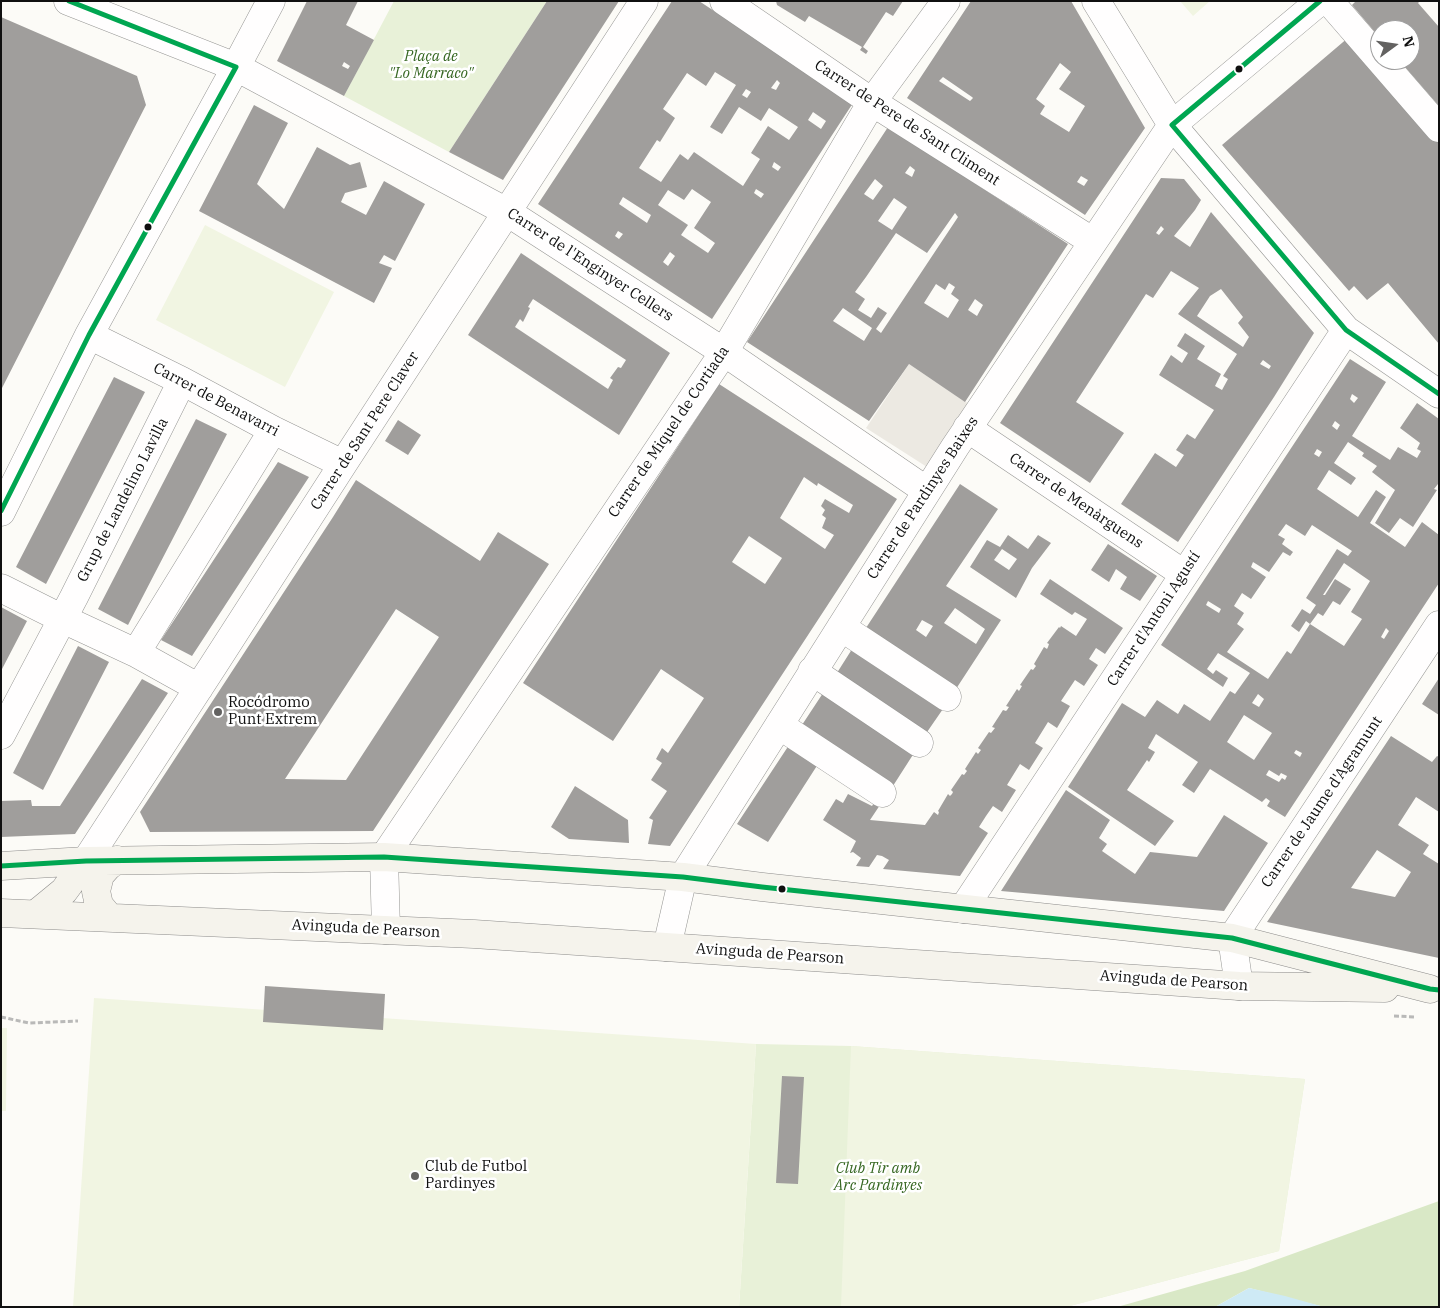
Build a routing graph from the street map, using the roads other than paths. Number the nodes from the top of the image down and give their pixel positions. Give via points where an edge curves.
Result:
1 (68, 1) edge
2 (271, 1) edge
3 (644, 1) edge
4 (724, 1) edge
5 (946, 1) edge
6 (1096, 1) edge
7 (1320, 1) edge
8 (1329, 1) edge
9 (236, 67) junction
10 (872, 102) junction
11 (1172, 125) junction
12 (1439, 128) edge
13 (507, 212) junction
14 (1092, 241) junction
15 (1346, 330) junction
16 (89, 335) junction
17 (724, 352) junction
18 (182, 381) junction
19 (1439, 394) edge
20 (967, 428) junction
21 (273, 430) junction
22 (343, 464) junction
23 (927, 491) junction
24 (1, 512) edge
25 (1184, 574) junction
26 (1, 588) edge
27 (63, 619) junction
28 (1439, 625) edge
29 (841, 627) junction
30 (136, 653) junction
31 (812, 672) junction
32 (199, 688) junction
33 (947, 697) dead end
34 (779, 725) junction
35 (1, 735) edge
36 (919, 743) dead end
37 (882, 793) dead end
38 (384, 858) junction
39 (116, 860) junction
40 (86, 861) junction
41 (1, 866) edge
42 (682, 877) junction
43 (963, 909) junction
44 (1, 913) edge
45 (36, 914) junction
46 (110, 918) junction
47 (386, 930) junction
48 (1232, 938) junction
49 (667, 947) junction
50 (1239, 986) junction
51 (1435, 989) edge

1 - 9 street, Carrer de l'Enginyer Cellers
2 - 9 street
3 - 13 street, Carrer de Sant Pere Claver
4 - 10 street, Carrer de Pere de Sant Climent
5 - 10 street, Carrer de Miquel de Cortiada
6 - 11 street
7 - 11 street, Carrer de Pardinyes Baixes
8 - 12 street
9 - 13 street, Carrer de l'Enginyer Cellers
9 - 16 street
10 - 14 street, Carrer de Pere de Sant Climent
10 - 17 street, Carrer de Miquel de Cortiada
11 - 14 street, Carrer de Pardinyes Baixes
11 - 15 street
13 - 17 street, Carrer de l'Enginyer Cellers
13 - 22 street, Carrer de Sant Pere Claver
14 - 20 street, Carrer de Pardinyes Baixes
15 - 19 street
15 - 25 street, Carrer d'Antoni Agustí
16 - 18 street, Carrer de Benavarri
16 - 24 street
17 - 23 street, Carrer de l'Enginyer Cellers
17 - 38 street, Carrer de Miquel de Cortiada
18 - 21 street, Carrer de Benavarri
18 - 27 street, Grup de Landelino Lavilla
20 - 23 street, Carrer de Pardinyes Baixes
20 - 25 street, Carrer de Menàrguens
21 - 22 street, Carrer de Benavarri
21 - 30 street
22 - 32 street, Carrer de Sant Pere Claver
23 - 29 street, Carrer de Pardinyes Baixes
25 - 43 street, Carrer d'Antoni Agustí
26 - 27 street
27 - 30 street
27 - 35 street, Grup de Landelino Lavilla
28 - 48 street, Carrer de Jaume d'Agramunt
29 - 31 street, Carrer de Pardinyes Baixes
29 - 33 street
30 - 32 street
31 - 34 street, Carrer de Pardinyes Baixes
31 - 36 street
32 - 40 street, Carrer de Sant Pere Claver
34 - 37 street
34 - 42 street, Carrer de Pardinyes Baixes
38 - 39 street, Avinguda de Pearson
38 - 42 street, Avinguda de Pearson
38 - 47 street
39 - 40 street, Avinguda de Pearson
39 - 46 street via 100,875 96,891 99,905
40 - 41 street, Avinguda de Pearson
40 - 45 street via 64,891
42 - 43 street, Avinguda de Pearson
42 - 49 street
43 - 48 street, Avinguda de Pearson
44 - 45 street, Avinguda de Pearson
45 - 46 street, Avinguda de Pearson
46 - 47 street, Avinguda de Pearson
47 - 49 street, Avinguda de Pearson
48 - 50 street
48 - 51 street, Avinguda de Pearson
49 - 50 street, Avinguda de Pearson
50 - 51 street, Avinguda de Pearson

